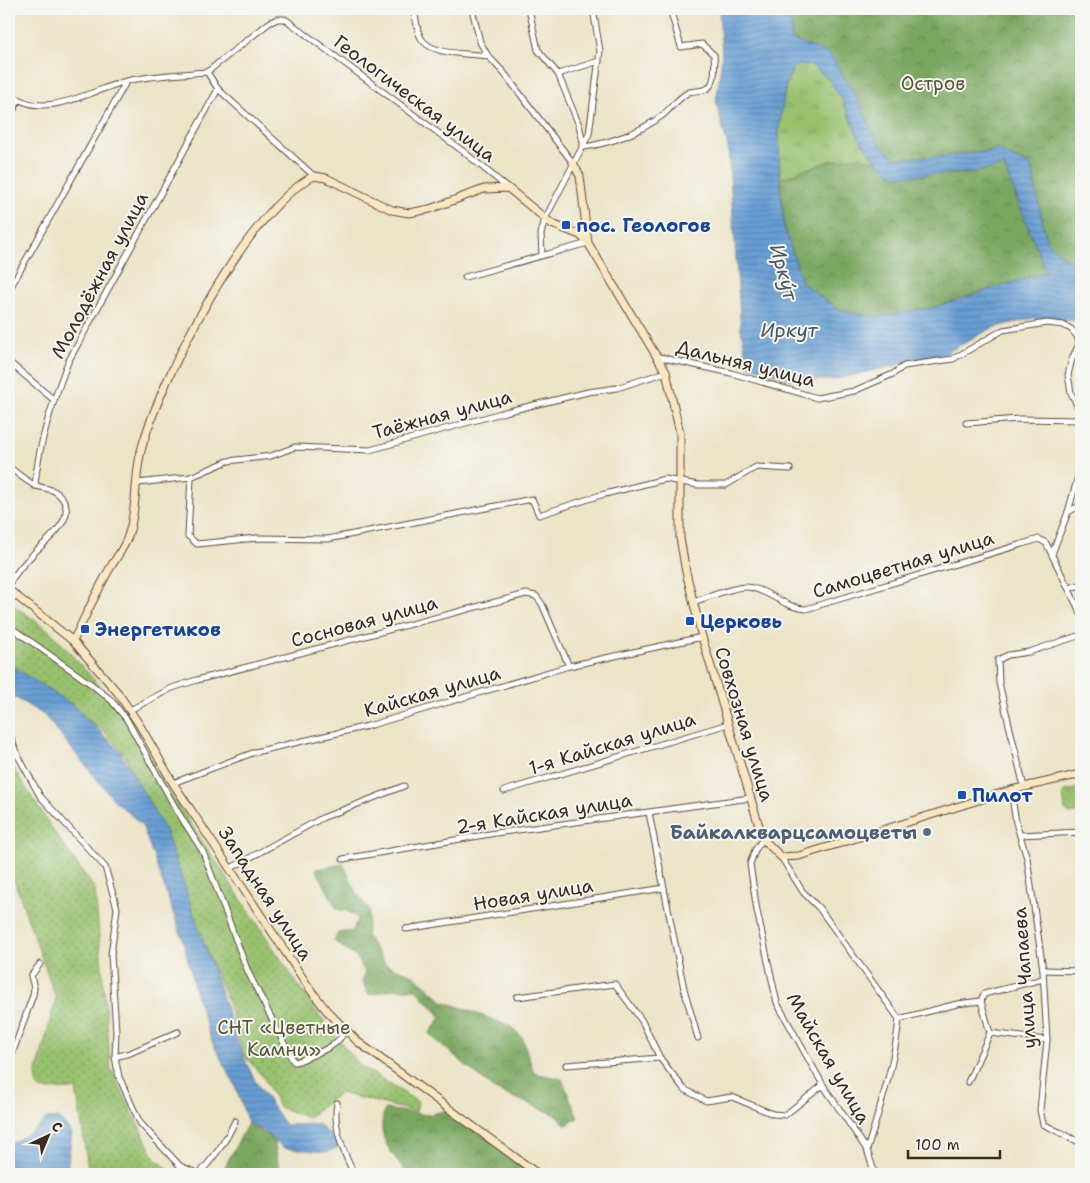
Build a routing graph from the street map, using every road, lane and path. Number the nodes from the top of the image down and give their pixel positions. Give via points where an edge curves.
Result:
1 (414, 9) edge
2 (472, 9) edge
3 (530, 9) edge
4 (593, 9) edge
5 (670, 9) edge
6 (488, 56) junction
7 (599, 61) junction
8 (207, 72) junction
9 (558, 74) junction
10 (126, 82) junction
11 (218, 89) junction
12 (9, 92) edge
13 (18, 101) junction
14 (9, 119) edge
15 (584, 147) junction
16 (574, 163) junction
17 (314, 176) junction
18 (508, 188) junction
19 (545, 219) junction
20 (588, 243) junction
21 (542, 254) junction
22 (465, 277) dead end
23 (9, 290) edge
24 (658, 357) junction
25 (9, 362) edge
26 (666, 372) junction
27 (54, 400) junction
28 (1080, 422) edge
29 (966, 423) dead end
30 (1081, 466) edge
31 (9, 467) edge
32 (790, 469) dead end
33 (191, 477) junction
34 (679, 481) junction
35 (138, 482) junction
36 (35, 486) junction
37 (1081, 505) edge
38 (1068, 512) junction
39 (1052, 555) junction
40 (9, 584) edge
41 (1081, 585) edge
42 (1069, 588) junction
43 (9, 590) edge
44 (693, 602) junction
45 (1081, 614) edge
46 (9, 626) edge
47 (1081, 635) edge
48 (702, 637) junction
49 (73, 641) junction
50 (569, 666) junction
51 (130, 710) junction
52 (728, 724) junction
53 (9, 732) edge
54 (1081, 774) edge
55 (173, 783) junction
56 (404, 786) dead end
57 (1024, 787) junction
58 (1011, 790) junction
59 (504, 791) dead end
60 (750, 798) junction
61 (649, 813) junction
62 (1081, 832) edge
63 (1020, 835) junction
64 (763, 839) junction
65 (781, 857) junction
66 (343, 859) dead end
67 (231, 868) junction
68 (664, 888) junction
69 (406, 929) dead end
70 (40, 964) dead end
71 (1043, 970) junction
72 (1081, 971) edge
73 (1044, 979) junction
74 (517, 997) dead end
75 (981, 1001) junction
76 (899, 1019) junction
77 (345, 1030) junction
78 (178, 1032) dead end
79 (990, 1034) junction
80 (698, 1038) dead end
81 (1047, 1040) junction
82 (115, 1057) junction
83 (660, 1058) junction
84 (9, 1063) edge
85 (566, 1065) dead end
86 (968, 1082) dead end
87 (823, 1085) junction
88 (337, 1104) dead end
89 (234, 1121) dead end
90 (1081, 1143) edge
91 (867, 1150) junction
92 (199, 1174) edge
93 (354, 1174) edge
94 (538, 1174) edge
95 (875, 1174) edge

1 - 6 street via 420,36 426,44 442,52
2 - 6 street via 480,42
3 - 9 street via 538,50
4 - 7 street
5 - 15 street via 681,47 702,44 714,55 710,86 688,93 662,116 639,130
6 - 16 street
7 - 9 street
7 - 15 street via 589,134
8 - 10 street
8 - 11 street
8 - 18 street, Геологическая улица via 269,22 285,19
9 - 15 street via 579,125
10 - 13 street via 62,102 37,106
10 - 23 street
11 - 17 street
11 - 27 street, Молодёжная улица via 68,362
12 - 13 street
13 - 14 street
15 - 16 street
16 - 19 street
16 - 20 street, Совхозная улица via 580,176
17 - 18 street via 338,183 392,210 409,213 430,209 484,189
17 - 35 street via 293,190 260,224 229,266 158,398 141,450
18 - 19 street
19 - 20 street via 580,235
19 - 21 street via 541,234
20 - 21 street
20 - 24 street, Совхозная улица
21 - 22 street
24 - 26 street, Совхозная улица
24 - 28 street, Дальняя улица via 738,375 817,398 854,391 904,366 953,359 1003,330 1047,323 1062,325 1071,329 1079,344 1068,375 1071,394 1080,411
25 - 27 street
26 - 33 street, Таёжная улица via 616,388 505,412 370,450 295,447 271,456 228,461
26 - 34 street, Совхозная улица via 680,433
27 - 36 street, Молодёжная улица
28 - 29 street via 1019,419
30 - 38 street
31 - 36 street
32 - 34 street via 756,467 726,485
33 - 34 street via 188,536 197,544 257,538 328,539 532,499 539,515 650,482
33 - 35 street, Таёжная улица
34 - 44 street, Совхозная улица via 680,538
35 - 49 street via 129,534
36 - 40 street via 55,492 66,513 53,538 36,551
37 - 38 street
38 - 39 street
39 - 42 street, Самоцветная улица
39 - 44 street, Самоцветная улица via 1046,543 1039,539 1028,541 806,609 794,608 754,588 744,587
41 - 42 street
42 - 45 street, Самоцветная улица
43 - 49 street, Западная улица
44 - 48 street, Совхозная улица
46 - 77 street via 110,700 128,720 203,852 254,986 292,1060 299,1061 332,1046
47 - 57 street via 998,660 998,683
48 - 50 street, Кайская улица
48 - 52 street, Совхозная улица
49 - 51 street, Западная улица
50 - 51 street, Сосновая улица via 542,604 536,596 526,594 197,680 172,688
50 - 55 street, Кайская улица via 368,726 255,752
51 - 55 street, Западная улица
52 - 59 street, 1-я Кайская улица
52 - 60 street, Совхозная улица
53 - 82 street via 40,796 105,867 117,908 111,955
54 - 57 street
55 - 67 street, Западная улица
56 - 67 street via 322,818
57 - 58 street
58 - 63 street, улица Чапаева
58 - 65 street via 799,856
60 - 61 street, 2-я Кайская улица
60 - 64 street, Совхозная улица
61 - 66 street, 2-я Кайская улица
61 - 68 street
62 - 63 street
63 - 71 street, улица Чапаева via 1027,858
64 - 65 street, Совхозная улица
64 - 87 street, Майская улица via 750,864 778,1003
65 - 76 street, Совхозная улица via 803,892 819,908
67 - 77 street, Западная улица via 310,989
68 - 69 street, Новая улица
68 - 80 street via 684,989
70 - 84 street via 31,976 33,995
71 - 72 street
71 - 73 street, улица Чапаева
73 - 75 street via 984,994
73 - 81 street, улица Чапаева
74 - 83 street via 615,984 642,1021
75 - 76 street
75 - 79 street
76 - 91 street via 884,1094
77 - 94 street, Западная улица
78 - 82 street
79 - 81 street
79 - 86 street
81 - 90 street, улица Чапаева via 1040,1110 1043,1124
82 - 92 street via 119,1077 140,1123 180,1166
83 - 85 street
83 - 87 street via 684,1089 706,1102 732,1097 773,1114 784,1115 794,1110
87 - 91 street, Майская улица
88 - 93 street via 337,1126
89 - 92 street via 224,1144
91 - 95 street, Майская улица

